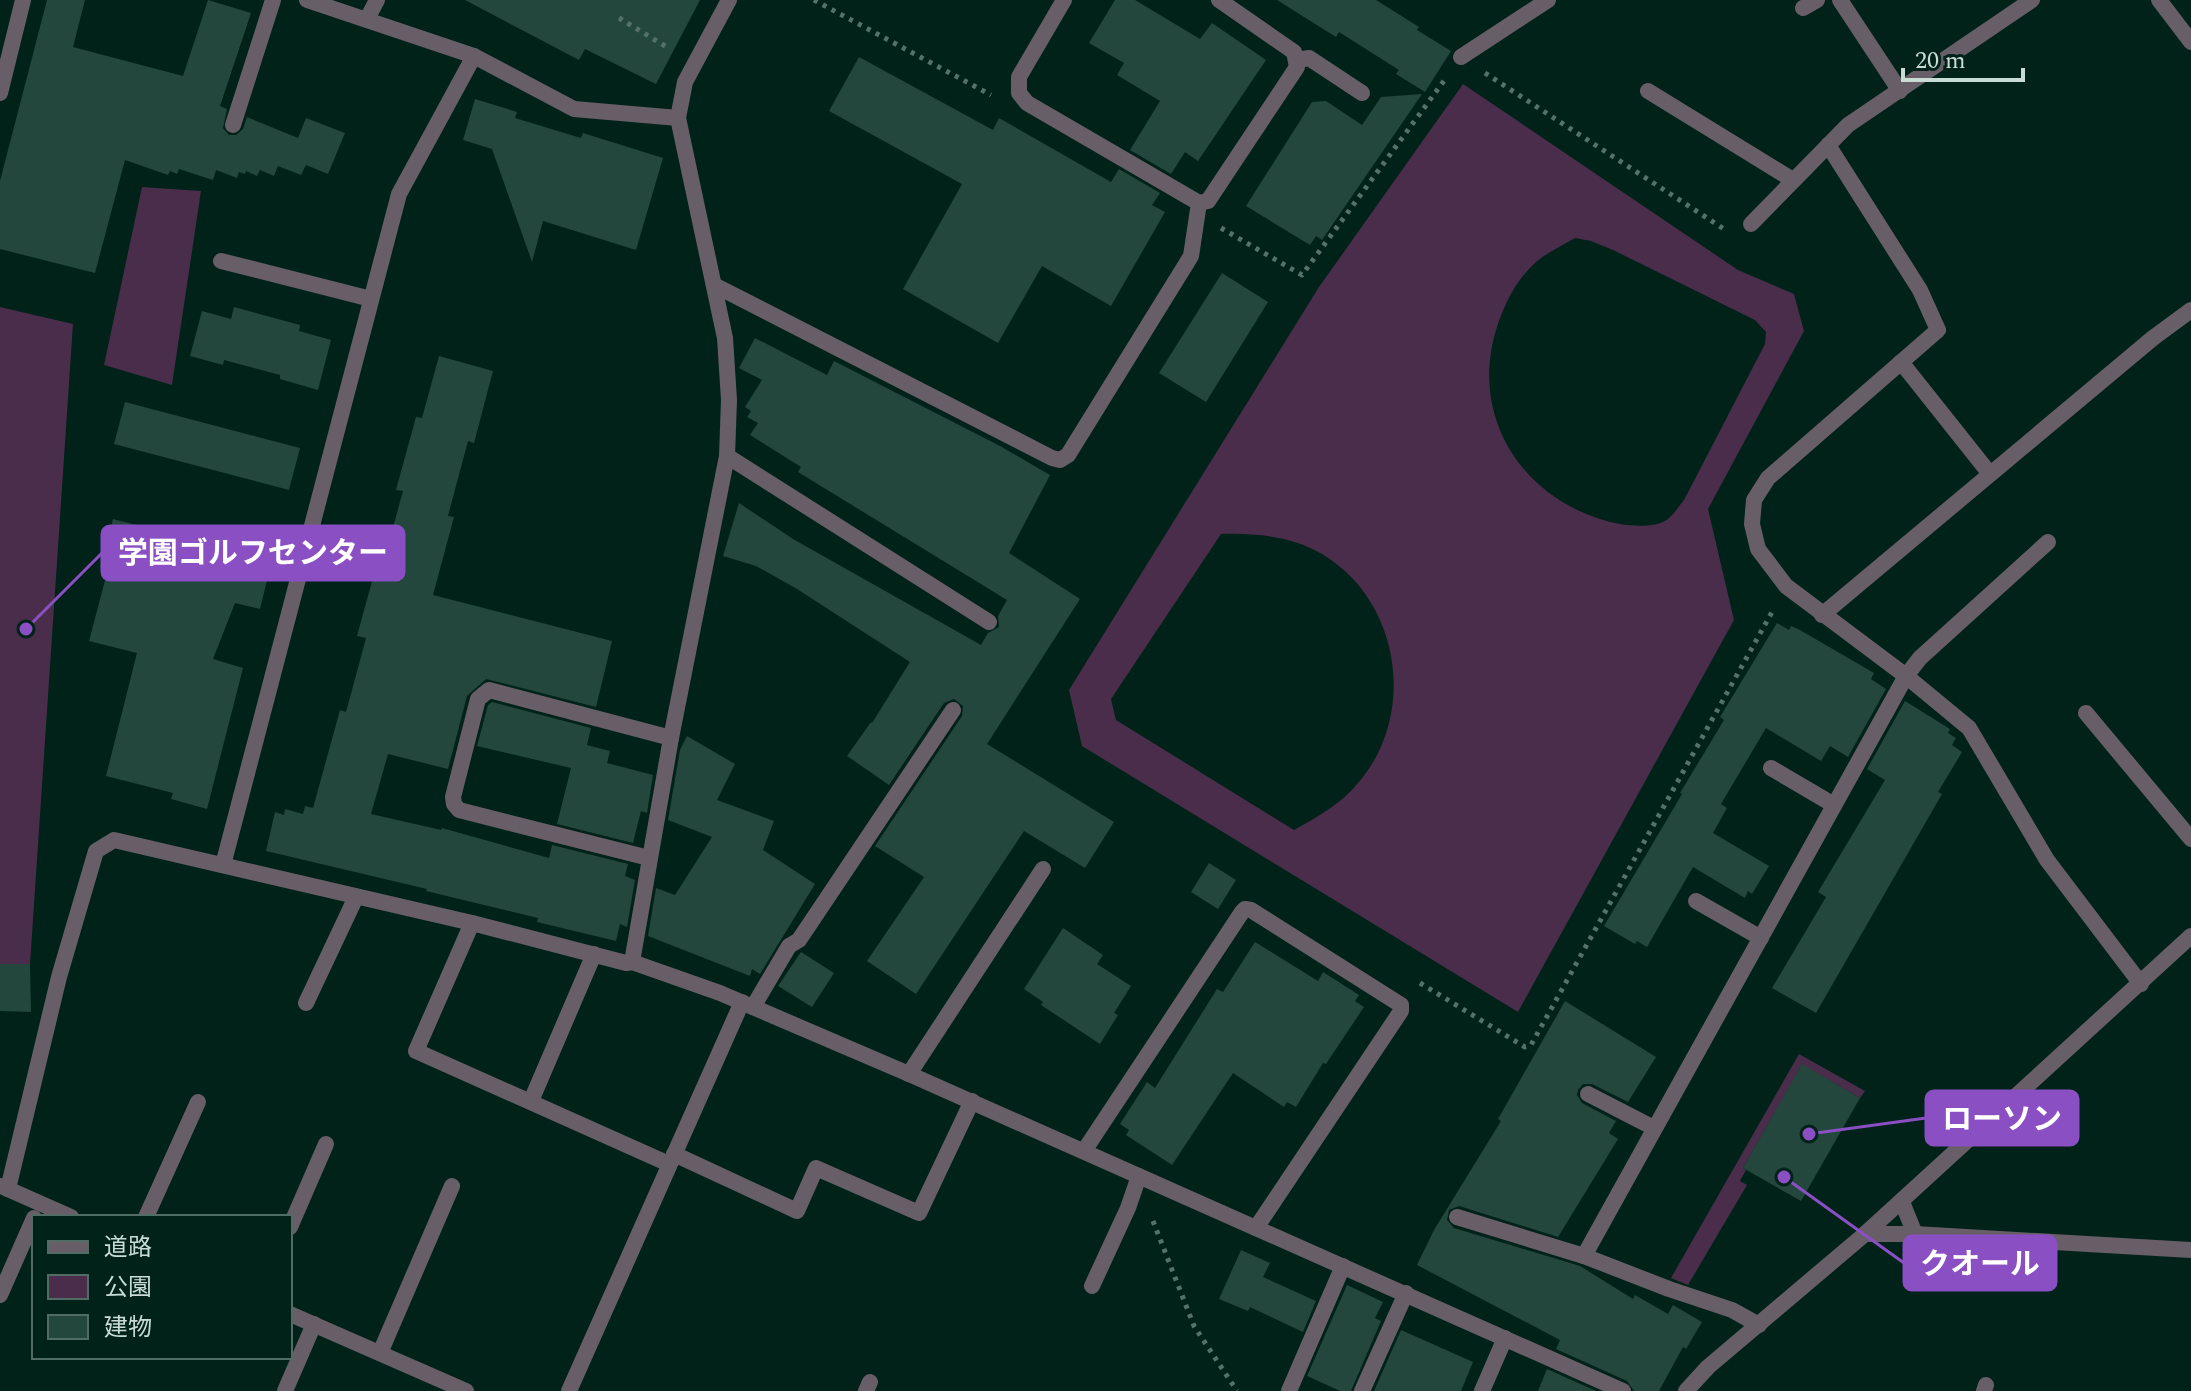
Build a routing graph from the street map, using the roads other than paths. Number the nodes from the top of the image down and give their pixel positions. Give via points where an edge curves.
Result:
1 (23, 0) edge
2 (273, 0) edge
3 (307, 0) edge
4 (377, 0) edge
5 (729, 0) edge
6 (1064, 0) edge
7 (1219, 0) edge
8 (1548, 0) edge
9 (1840, 0) edge
10 (2032, 0) edge
11 (2163, 1) edge
12 (367, 19) junction
13 (2191, 42) edge
14 (474, 56) junction
15 (1461, 57) road end
16 (1297, 60) junction
17 (1648, 91) dead end
18 (1900, 91) junction
19 (0, 93) edge
20 (1362, 93) dead end
21 (678, 118) junction
22 (233, 125) dead end
23 (1828, 145) junction
24 (1793, 180) junction
25 (1199, 203) junction
26 (1751, 224) road end
27 (221, 261) dead end
28 (716, 286) junction
29 (371, 299) junction
30 (2191, 310) edge
31 (1901, 362) junction
32 (727, 456) junction
33 (1990, 474) junction
34 (2048, 542) dead end
35 (1822, 615) junction
36 (989, 622) dead end
37 (1906, 676) junction
38 (953, 710) dead end
39 (2086, 713) dead end
40 (671, 738) junction
41 (1771, 768) dead end
42 (1834, 805) junction
43 (2191, 839) edge
44 (649, 858) junction
45 (223, 865) junction
46 (1043, 869) dead end
47 (356, 897) junction
48 (1696, 901) dead end
49 (472, 923) junction
50 (2191, 936) edge
51 (1761, 938) junction
52 (594, 954) junction
53 (632, 962) junction
54 (2141, 984) junction
55 (306, 1003) dead end
56 (747, 1004) junction
57 (909, 1074) junction
58 (1588, 1094) dead end
59 (531, 1101) junction
60 (972, 1101) junction
61 (198, 1102) dead end
62 (1654, 1128) junction
63 (326, 1144) dead end
64 (1084, 1151) junction
65 (672, 1159) junction
66 (1139, 1176) junction
67 (452, 1186) dead end
68 (4, 1188) edge
69 (1902, 1202) junction
70 (36, 1213) edge
71 (147, 1215) edge
72 (1457, 1217) dead end
73 (32, 1222) edge
74 (292, 1222) edge
75 (1256, 1228) junction
76 (1865, 1234) junction
77 (1915, 1234) junction
78 (2191, 1250) edge
79 (1584, 1256) junction
80 (1343, 1266) junction
81 (1092, 1286) dead end
82 (1406, 1293) junction
83 (0, 1295) edge
84 (292, 1315) edge
85 (314, 1324) junction
86 (1759, 1325) junction
87 (1505, 1338) junction
88 (380, 1353) junction
89 (285, 1391) edge
90 (466, 1391) edge
91 (569, 1391) edge
92 (1289, 1391) edge
93 (1362, 1391) edge
94 (1482, 1391) edge
95 (1623, 1391) edge
96 (1686, 1391) edge

1 - 19 street
2 - 22 street
3 - 12 street
4 - 12 street
5 - 21 street via 685,82
6 - 25 street via 1019,77 1019,93 1027,103
7 - 16 street via 1294,52
8 - 15 street
9 - 18 street
10 - 18 street
11 - 13 street
12 - 14 street
14 - 21 street via 574,109
14 - 29 street via 399,194
16 - 20 street via 1309,58
16 - 25 street via 1208,201
17 - 24 street
18 - 23 street
21 - 28 street
23 - 24 street
23 - 31 street via 1920,290 1938,330
24 - 26 street
25 - 28 street via 1191,256 1068,455 1060,460
27 - 29 street
28 - 32 street via 725,338
29 - 45 street
30 - 33 street
31 - 33 street
31 - 35 street via 1768,478 1754,500 1758,549 1786,586
32 - 36 street
32 - 40 street
33 - 35 street
34 - 37 street
35 - 37 street
37 - 42 street
37 - 54 street via 1969,728 2047,860
38 - 56 street via 799,940
39 - 43 street
40 - 44 street
40 - 44 street via 489,690 478,699 453,797 459,810
41 - 42 street
42 - 51 street
44 - 53 street
45 - 47 street
45 - 68 street via 114,840 96,851
46 - 57 street
47 - 49 street
47 - 55 street
48 - 51 street
49 - 52 street
49 - 59 street via 416,1051
50 - 54 street
51 - 62 street
52 - 53 street
52 - 59 street
53 - 56 street
54 - 69 street
56 - 57 street
56 - 65 street
57 - 60 street
58 - 62 street
59 - 65 street
60 - 64 street
60 - 65 street via 919,1213 816,1168 797,1211
61 - 71 street
62 - 79 street
63 - 74 street
64 - 66 street
64 - 75 street via 1245,909 1401,1005
65 - 91 street
66 - 75 street
66 - 81 street
67 - 88 street
68 - 70 street
69 - 76 street
69 - 77 street
72 - 79 street
73 - 83 street
75 - 80 street
76 - 77 street
76 - 86 street
77 - 78 street
79 - 86 street via 1732,1310
80 - 82 street
80 - 92 street
82 - 87 street
82 - 93 street
84 - 85 street
85 - 88 street
85 - 89 street
86 - 96 street
87 - 94 street
87 - 95 street
88 - 90 street

